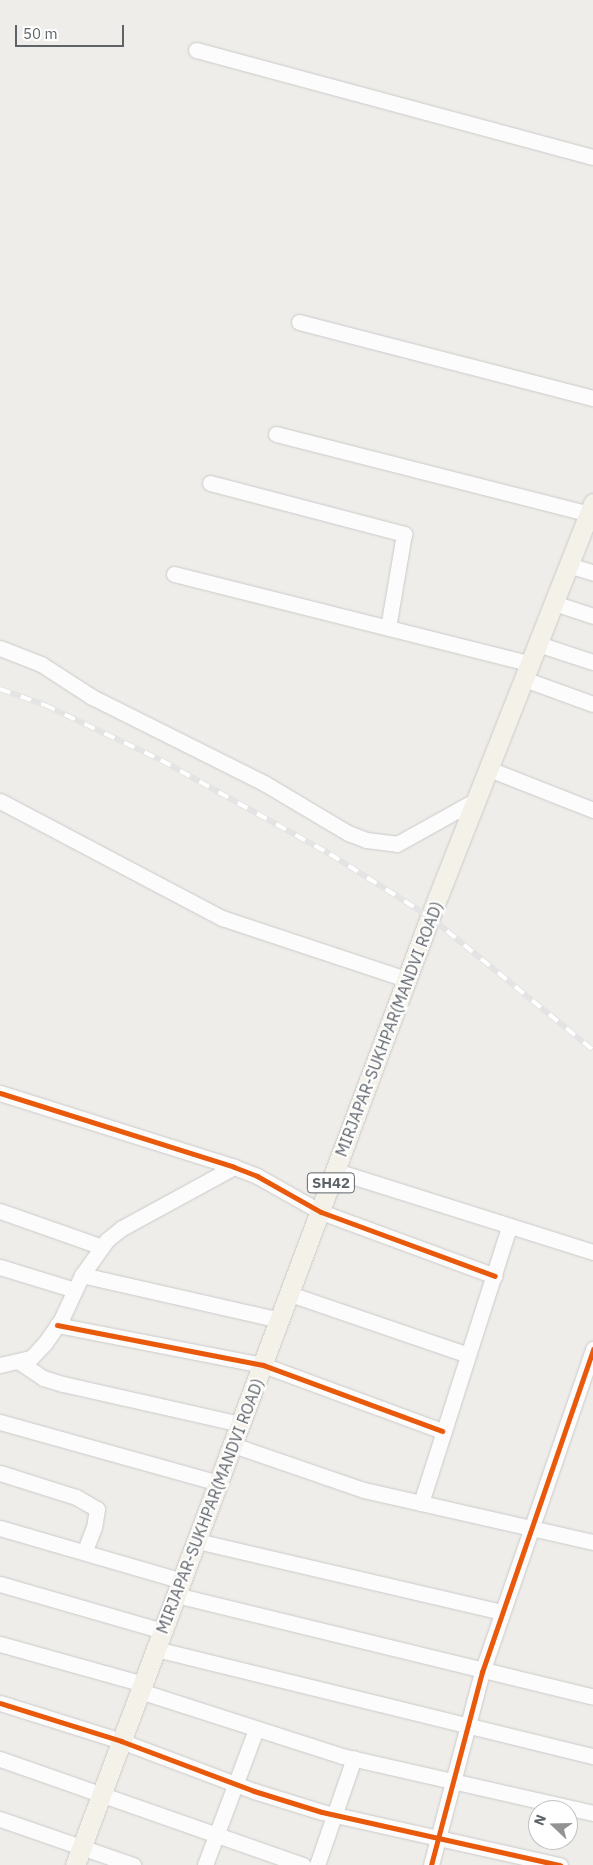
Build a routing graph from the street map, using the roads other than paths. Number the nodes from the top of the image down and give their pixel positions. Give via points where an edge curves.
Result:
1 (196, 50) dead end
2 (593, 157) edge
3 (299, 322) dead end
4 (593, 398) edge
5 (276, 434) dead end
6 (210, 483) dead end
7 (590, 519) edge
8 (569, 565) junction
9 (174, 574) dead end
10 (593, 574) edge
11 (554, 603) junction
12 (593, 616) edge
13 (388, 628) junction
14 (538, 644) junction
15 (0, 648) edge
16 (593, 662) edge
17 (528, 671) junction
18 (593, 704) edge
19 (489, 769) junction
20 (478, 799) junction
21 (0, 801) edge
22 (593, 810) edge
23 (408, 980) junction
24 (0, 1093) edge
25 (234, 1167) junction
26 (336, 1170) junction
27 (0, 1210) edge
28 (321, 1212) junction
29 (509, 1228) junction
30 (102, 1247) junction
31 (593, 1252) edge
32 (0, 1267) edge
33 (82, 1275) junction
34 (495, 1276) junction
35 (75, 1290) junction
36 (290, 1294) junction
37 (280, 1320) junction
38 (58, 1325) junction
39 (593, 1349) edge
40 (468, 1355) junction
41 (21, 1363) junction
42 (0, 1365) edge
43 (263, 1365) junction
44 (0, 1422) edge
45 (241, 1424) junction
46 (442, 1431) junction
47 (233, 1445) junction
48 (0, 1473) edge
49 (219, 1483) junction
50 (421, 1503) junction
51 (0, 1528) edge
52 (532, 1529) junction
53 (197, 1541) junction
54 (593, 1542) edge
55 (86, 1551) junction
56 (0, 1584) edge
57 (179, 1588) junction
58 (502, 1612) junction
59 (163, 1631) junction
60 (0, 1644) edge
61 (156, 1649) junction
62 (482, 1672) junction
63 (142, 1688) junction
64 (593, 1697) edge
65 (0, 1703) edge
66 (469, 1726) junction
67 (256, 1730) junction
68 (121, 1741) junction
69 (593, 1756) edge
70 (354, 1758) junction
71 (0, 1759) edge
72 (454, 1781) junction
73 (236, 1784) junction
74 (101, 1795) junction
75 (593, 1813) edge
76 (335, 1815) junction
77 (0, 1819) edge
78 (218, 1836) junction
79 (439, 1838) junction
80 (82, 1846) junction
81 (75, 1865) edge
82 (133, 1865) edge
83 (205, 1865) edge
84 (303, 1865) edge
85 (318, 1865) edge
86 (431, 1865) edge
87 (560, 1865) edge

1 - 2 street
3 - 4 street
5 - 7 street
6 - 13 street via 404,534
7 - 8 main road, MIRJAPAR-SUKHPAR(MANDVI ROAD) / SH42
8 - 10 street
8 - 11 main road, MIRJAPAR-SUKHPAR(MANDVI ROAD) / SH42
9 - 13 street
11 - 12 street
11 - 14 main road, MIRJAPAR-SUKHPAR(MANDVI ROAD) / SH42
13 - 17 street
14 - 16 street
14 - 17 main road, MIRJAPAR-SUKHPAR(MANDVI ROAD) / SH42
15 - 20 street via 47,667 108,706 264,783 348,833 366,840 397,844
17 - 18 street
17 - 19 main road, MIRJAPAR-SUKHPAR(MANDVI ROAD) / SH42
19 - 20 main road, MIRJAPAR-SUKHPAR(MANDVI ROAD) / SH42
19 - 22 street
20 - 23 main road, MIRJAPAR-SUKHPAR(MANDVI ROAD) / SH42
21 - 23 street via 222,918
23 - 26 main road, MIRJAPAR-SUKHPAR(MANDVI ROAD) / SH42
24 - 25 street
25 - 28 street via 257,1176
25 - 30 street via 122,1228
26 - 28 main road, MIRJAPAR-SUKHPAR(MANDVI ROAD) / SH42
26 - 29 street
27 - 30 street
28 - 34 street
28 - 36 main road, MIRJAPAR-SUKHPAR(MANDVI ROAD) / SH42
29 - 31 street
29 - 34 street
30 - 33 street
32 - 35 street
33 - 35 street
33 - 37 street
34 - 40 street
35 - 38 street
36 - 37 main road, MIRJAPAR-SUKHPAR(MANDVI ROAD) / SH42
36 - 40 street
37 - 43 main road, MIRJAPAR-SUKHPAR(MANDVI ROAD) / SH42
38 - 41 street via 31,1358
38 - 43 street
39 - 52 street
40 - 46 street
41 - 42 street
41 - 45 street via 42,1378 63,1384
43 - 45 main road, MIRJAPAR-SUKHPAR(MANDVI ROAD) / SH42
43 - 46 street
44 - 49 street
45 - 47 main road, MIRJAPAR-SUKHPAR(MANDVI ROAD) / SH42
46 - 50 street
47 - 49 main road, MIRJAPAR-SUKHPAR(MANDVI ROAD) / SH42
47 - 50 street via 364,1490
48 - 55 street via 89,1502 97,1509
49 - 53 main road, MIRJAPAR-SUKHPAR(MANDVI ROAD) / SH42
50 - 52 street
51 - 55 street
52 - 54 street
52 - 58 street
53 - 57 main road, MIRJAPAR-SUKHPAR(MANDVI ROAD) / SH42
53 - 58 street
55 - 57 street
56 - 59 street
57 - 59 main road, MIRJAPAR-SUKHPAR(MANDVI ROAD) / SH42
57 - 62 street
58 - 62 street
59 - 61 main road, MIRJAPAR-SUKHPAR(MANDVI ROAD) / SH42
60 - 63 street
61 - 63 main road, MIRJAPAR-SUKHPAR(MANDVI ROAD) / SH42
61 - 66 street
62 - 64 street
62 - 66 street
63 - 67 street
63 - 68 main road, MIRJAPAR-SUKHPAR(MANDVI ROAD) / SH42
65 - 68 street
66 - 69 street
66 - 72 street
67 - 70 street
67 - 73 street
68 - 73 street
68 - 74 main road, MIRJAPAR-SUKHPAR(MANDVI ROAD) / SH42
70 - 72 street
70 - 76 street
71 - 74 street
72 - 75 street
72 - 79 street
73 - 76 street
73 - 78 street
74 - 78 street
74 - 80 main road, MIRJAPAR-SUKHPAR(MANDVI ROAD) / SH42
76 - 79 street
76 - 85 street
77 - 80 street
78 - 83 street
78 - 84 street
79 - 86 street
79 - 87 street
80 - 81 main road, MIRJAPAR-SUKHPAR(MANDVI ROAD) / SH42
80 - 82 street

